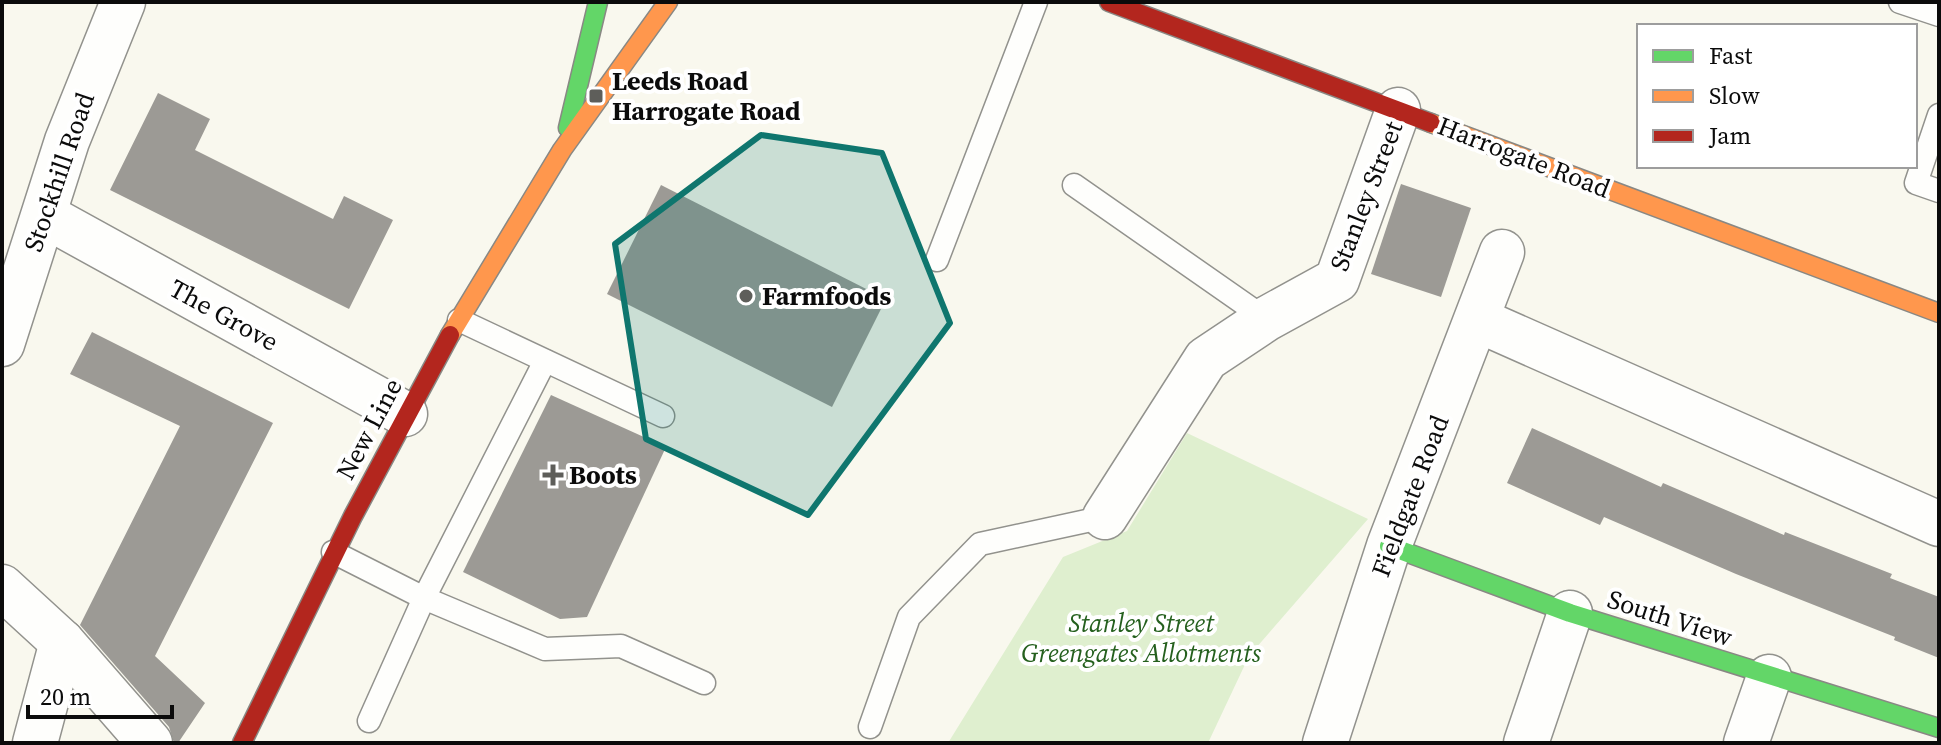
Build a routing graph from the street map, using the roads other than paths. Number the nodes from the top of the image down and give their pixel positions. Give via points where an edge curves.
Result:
1 (123, 2) edge
2 (598, 2) edge
3 (668, 2) edge
4 (1036, 2) edge
5 (1109, 2) edge
6 (1900, 2) edge
7 (1147, 8) edge
8 (1939, 15) edge
9 (1398, 110) junction
10 (1939, 115) edge
11 (562, 150) junction
12 (1074, 185) dead end
13 (1939, 191) edge
14 (44, 215) junction
15 (1502, 252) dead end
16 (937, 260) dead end
17 (1939, 313) edge
18 (1266, 319) junction
19 (459, 320) junction
20 (1478, 320) junction
21 (2, 344) edge
22 (545, 361) junction
23 (405, 414) junction
24 (663, 416) dead end
25 (1105, 517) joint
26 (1939, 524) edge
27 (1389, 546) junction
28 (333, 552) junction
29 (2, 587) edge
30 (424, 598) junction
31 (1570, 613) junction
32 (62, 642) junction
33 (1769, 677) junction
34 (704, 683) dead end
35 (369, 721) dead end
36 (870, 727) dead end
37 (1939, 728) edge
38 (35, 743) edge
39 (150, 743) edge
40 (242, 743) edge
41 (1325, 743) edge
42 (1526, 743) edge
43 (1746, 743) edge

1 - 14 street, Stockhill Road via 67,141
2 - 11 main road, New Line
3 - 11 main road, New Line
4 - 16 lane
5 - 7 main road, Harrogate Road
6 - 8 lane
7 - 9 main road, Harrogate Road
9 - 17 main road, Harrogate Road
9 - 18 street, Stanley Street via 1337,280
10 - 13 lane via 1916,183
11 - 19 main road, New Line
12 - 18 lane
14 - 21 street, Stockhill Road
14 - 23 street, The Grove
15 - 20 street, Fieldgate Road
18 - 25 street, Stanley Street via 1206,359
19 - 22 lane
19 - 23 main road, New Line
20 - 26 street
20 - 27 street, Fieldgate Road
22 - 24 lane
22 - 30 lane
23 - 28 main road, New Line
25 - 36 lane via 980,544 909,617
27 - 31 main road, South View
27 - 41 street, Fieldgate Road
28 - 30 lane
28 - 40 main road, New Line
29 - 32 street
30 - 34 lane via 545,649 621,646
30 - 35 lane
31 - 33 main road, South View
31 - 42 street
32 - 38 street
32 - 39 street
33 - 37 main road, South View
33 - 43 street

